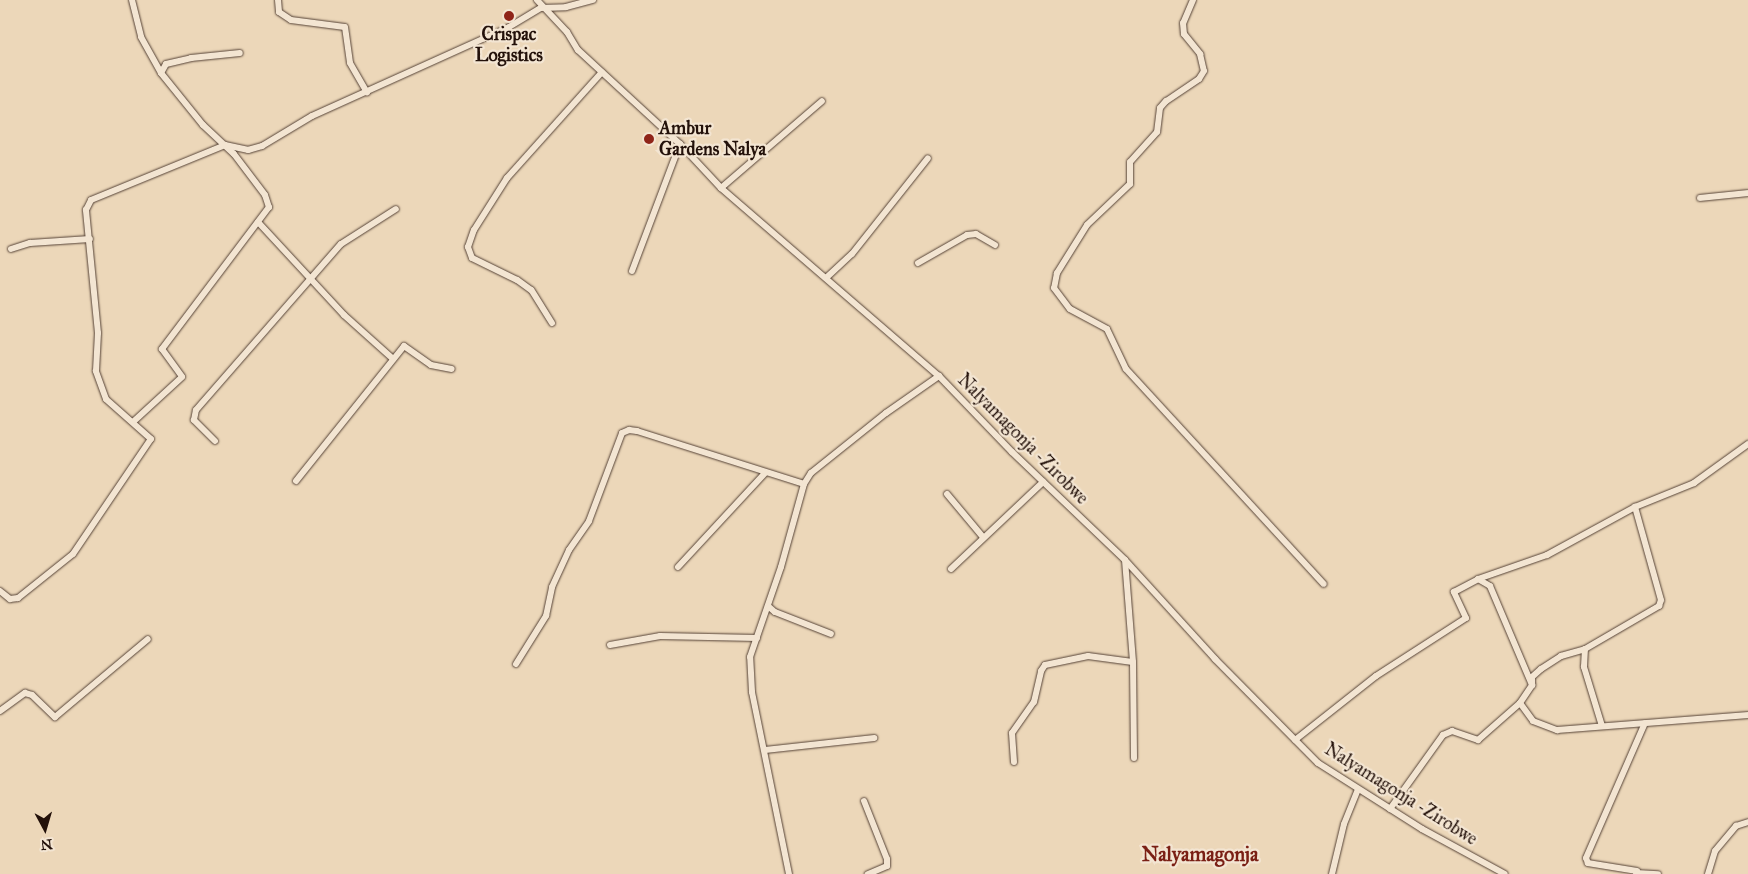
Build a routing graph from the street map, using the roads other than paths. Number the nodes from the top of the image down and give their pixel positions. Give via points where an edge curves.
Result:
1 (132, 0) edge
2 (278, 0) edge
3 (537, 0) edge
4 (594, 0) edge
5 (1193, 0) edge
6 (541, 8) junction
7 (240, 53) dead end
8 (602, 72) junction
9 (160, 73) junction
10 (367, 92) junction
11 (822, 101) dead end
12 (680, 144) junction
13 (225, 145) junction
14 (928, 158) dead end
15 (721, 188) junction
16 (1748, 193) edge
17 (1700, 198) dead end
18 (396, 208) dead end
19 (258, 222) junction
20 (90, 239) junction
21 (996, 245) dead end
22 (11, 249) dead end
23 (918, 264) dead end
24 (632, 270) dead end
25 (826, 278) junction
26 (311, 280) junction
27 (552, 323) dead end
28 (393, 359) junction
29 (452, 369) dead end
30 (939, 376) junction
31 (134, 421) junction
32 (215, 441) dead end
33 (1748, 444) edge
34 (766, 472) junction
35 (296, 482) dead end
36 (1044, 482) junction
37 (804, 484) junction
38 (947, 494) dead end
39 (1635, 507) junction
40 (983, 537) junction
41 (1125, 560) junction
42 (678, 567) dead end
43 (951, 569) dead end
44 (1478, 579) junction
45 (1324, 584) dead end
46 (0, 591) edge
47 (768, 606) junction
48 (831, 634) dead end
49 (757, 638) junction
50 (148, 639) dead end
51 (610, 645) dead end
52 (1585, 649) junction
53 (1133, 662) junction
54 (516, 664) dead end
55 (1532, 685) junction
56 (1520, 703) junction
57 (0, 711) edge
58 (1748, 714) edge
59 (1645, 723) junction
60 (1602, 726) junction
61 (874, 738) dead end
62 (1295, 740) junction
63 (766, 750) junction
64 (1134, 758) dead end
65 (1014, 762) dead end
66 (1358, 790) junction
67 (864, 801) dead end
68 (1390, 809) junction
69 (1748, 822) edge
70 (1636, 872) edge
71 (789, 874) edge
72 (868, 874) edge
73 (1332, 874) edge
74 (1505, 874) edge
75 (1658, 874) edge
76 (1708, 874) edge

1 - 9 street via 141,37
2 - 10 street via 279,12 291,20 345,27 350,63
3 - 6 street, Nalyamagonja -Zirobwe
4 - 6 street via 566,7
5 - 45 street via 1183,23 1184,34 1200,54 1204,71 1199,79 1160,108 1157,132 1130,162 1130,184 1087,225 1057,273 1054,288 1070,309 1107,329 1126,369
6 - 8 street, Nalyamagonja -Zirobwe
6 - 10 street via 509,27
7 - 9 street via 166,64
8 - 12 street, Nalyamagonja -Zirobwe
8 - 27 street via 507,178 474,230 468,247 472,258 531,290
9 - 13 street
10 - 13 street via 312,116 262,146 248,150
11 - 15 street
12 - 15 street, Nalyamagonja -Zirobwe
12 - 24 street
13 - 19 street via 268,201 269,207
13 - 20 street via 91,200 86,210
14 - 25 street via 852,254
15 - 25 street, Nalyamagonja -Zirobwe
16 - 17 street
18 - 26 street via 341,244
19 - 26 street
19 - 31 street via 162,349 182,377
20 - 22 street via 30,243
20 - 31 street via 98,333 96,370 106,399
21 - 23 street via 976,234 968,235
25 - 30 street, Nalyamagonja -Zirobwe
26 - 28 street
26 - 32 street via 196,410 194,420
28 - 29 street via 406,346 431,365
28 - 35 street
30 - 36 street, Nalyamagonja -Zirobwe
30 - 37 street via 861,433 811,473
31 - 46 street via 151,439 73,554 18,598 10,599
33 - 39 street via 1694,483
34 - 37 street
34 - 42 street
34 - 54 street via 637,432 629,430 622,433 589,521 569,550 552,586 546,616
36 - 40 street
36 - 41 street, Nalyamagonja -Zirobwe
37 - 47 street
38 - 40 street
39 - 44 street via 1547,555
39 - 52 street via 1661,600 1658,606
40 - 43 street
41 - 53 street
41 - 62 street, Nalyamagonja -Zirobwe
44 - 55 street via 1490,586
44 - 62 street via 1454,592 1466,618 1376,676
47 - 48 street via 775,612
47 - 49 street
49 - 51 street via 660,636
49 - 63 street via 750,657 750,674
50 - 57 street via 55,717 32,695 25,693
52 - 55 street via 1551,661 1532,677
52 - 60 street via 1584,667
53 - 64 street
53 - 65 street via 1088,656 1046,665 1041,671 1034,702 1012,733
55 - 56 street
56 - 60 street via 1533,721 1544,727 1557,730
56 - 68 street via 1478,740 1452,731 1443,734
58 - 59 street
59 - 60 street
59 - 70 street via 1586,858 1588,863
61 - 63 street
62 - 66 street, Nalyamagonja -Zirobwe via 1318,763
63 - 71 street
66 - 68 street, Nalyamagonja -Zirobwe
66 - 73 street via 1344,824
67 - 72 street via 888,860 887,866
68 - 74 street, Nalyamagonja -Zirobwe
69 - 76 street via 1736,826 1715,851
70 - 75 street

